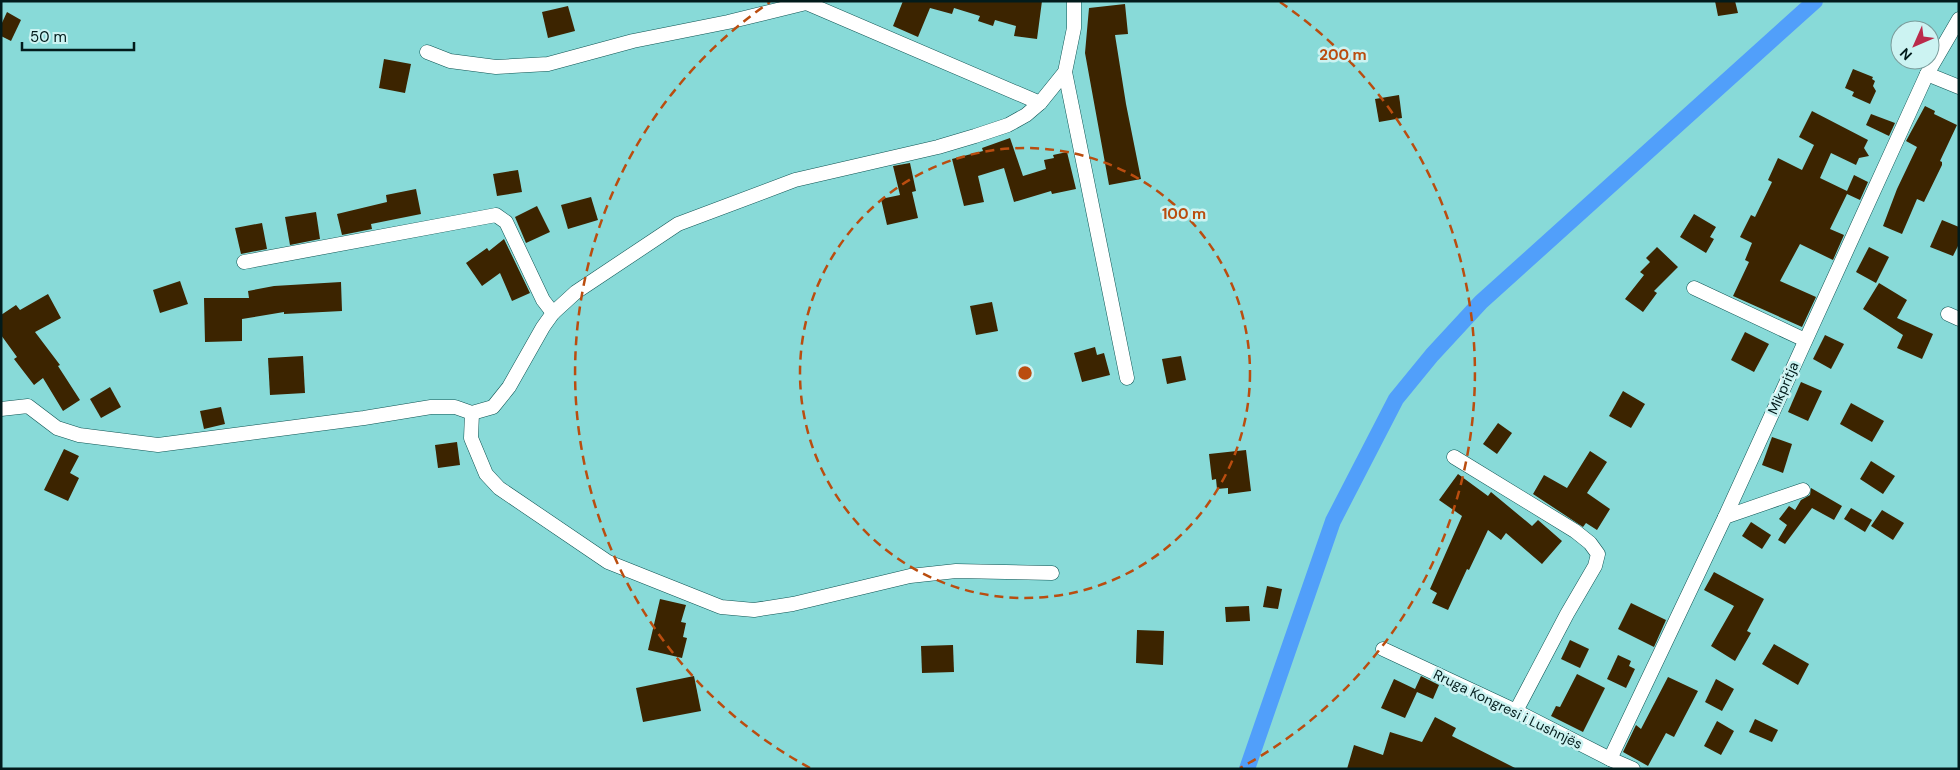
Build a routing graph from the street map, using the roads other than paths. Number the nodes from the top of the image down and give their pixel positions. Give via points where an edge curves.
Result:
1 (1074, 1) edge
2 (804, 2) edge
3 (1959, 19) edge
4 (427, 52) dead end
5 (1065, 72) junction
6 (1927, 74) junction
7 (1959, 88) edge
8 (1040, 103) junction
9 (244, 262) dead end
10 (1694, 288) dead end
11 (553, 313) junction
12 (1804, 340) junction
13 (1127, 378) dead end
14 (1, 409) edge
15 (472, 413) junction
16 (1454, 456) dead end
17 (1803, 490) dead end
18 (1725, 517) junction
19 (1052, 573) dead end
20 (1383, 649) dead end
21 (1516, 711) junction
22 (1610, 759) junction
23 (1633, 769) edge

1 - 5 street via 1074,28
2 - 4 street via 548,64 496,67 450,61
2 - 8 street
3 - 6 street, Mikpritja
5 - 8 street
5 - 13 street
6 - 7 street
6 - 12 street, Mikpritja
8 - 11 street via 1008,125 938,147 795,180 678,224 576,292
9 - 11 street via 496,215 506,222 543,300
10 - 12 street
11 - 15 street via 509,388 493,407
12 - 18 street, Mikpritja
14 - 15 street via 28,406 64,431 158,445 431,407 455,407
15 - 19 street via 471,438 486,474 499,488 608,562 721,607 754,610 910,576 956,571
16 - 21 street via 1575,531 1598,554 1595,566
17 - 18 street
18 - 22 street, Mikpritja
20 - 21 street, Rruga Kongresi i Lushnjës
21 - 22 street, Rruga Kongresi i Lushnjës
22 - 23 street, Rruga Kongresi i Lushnjës

